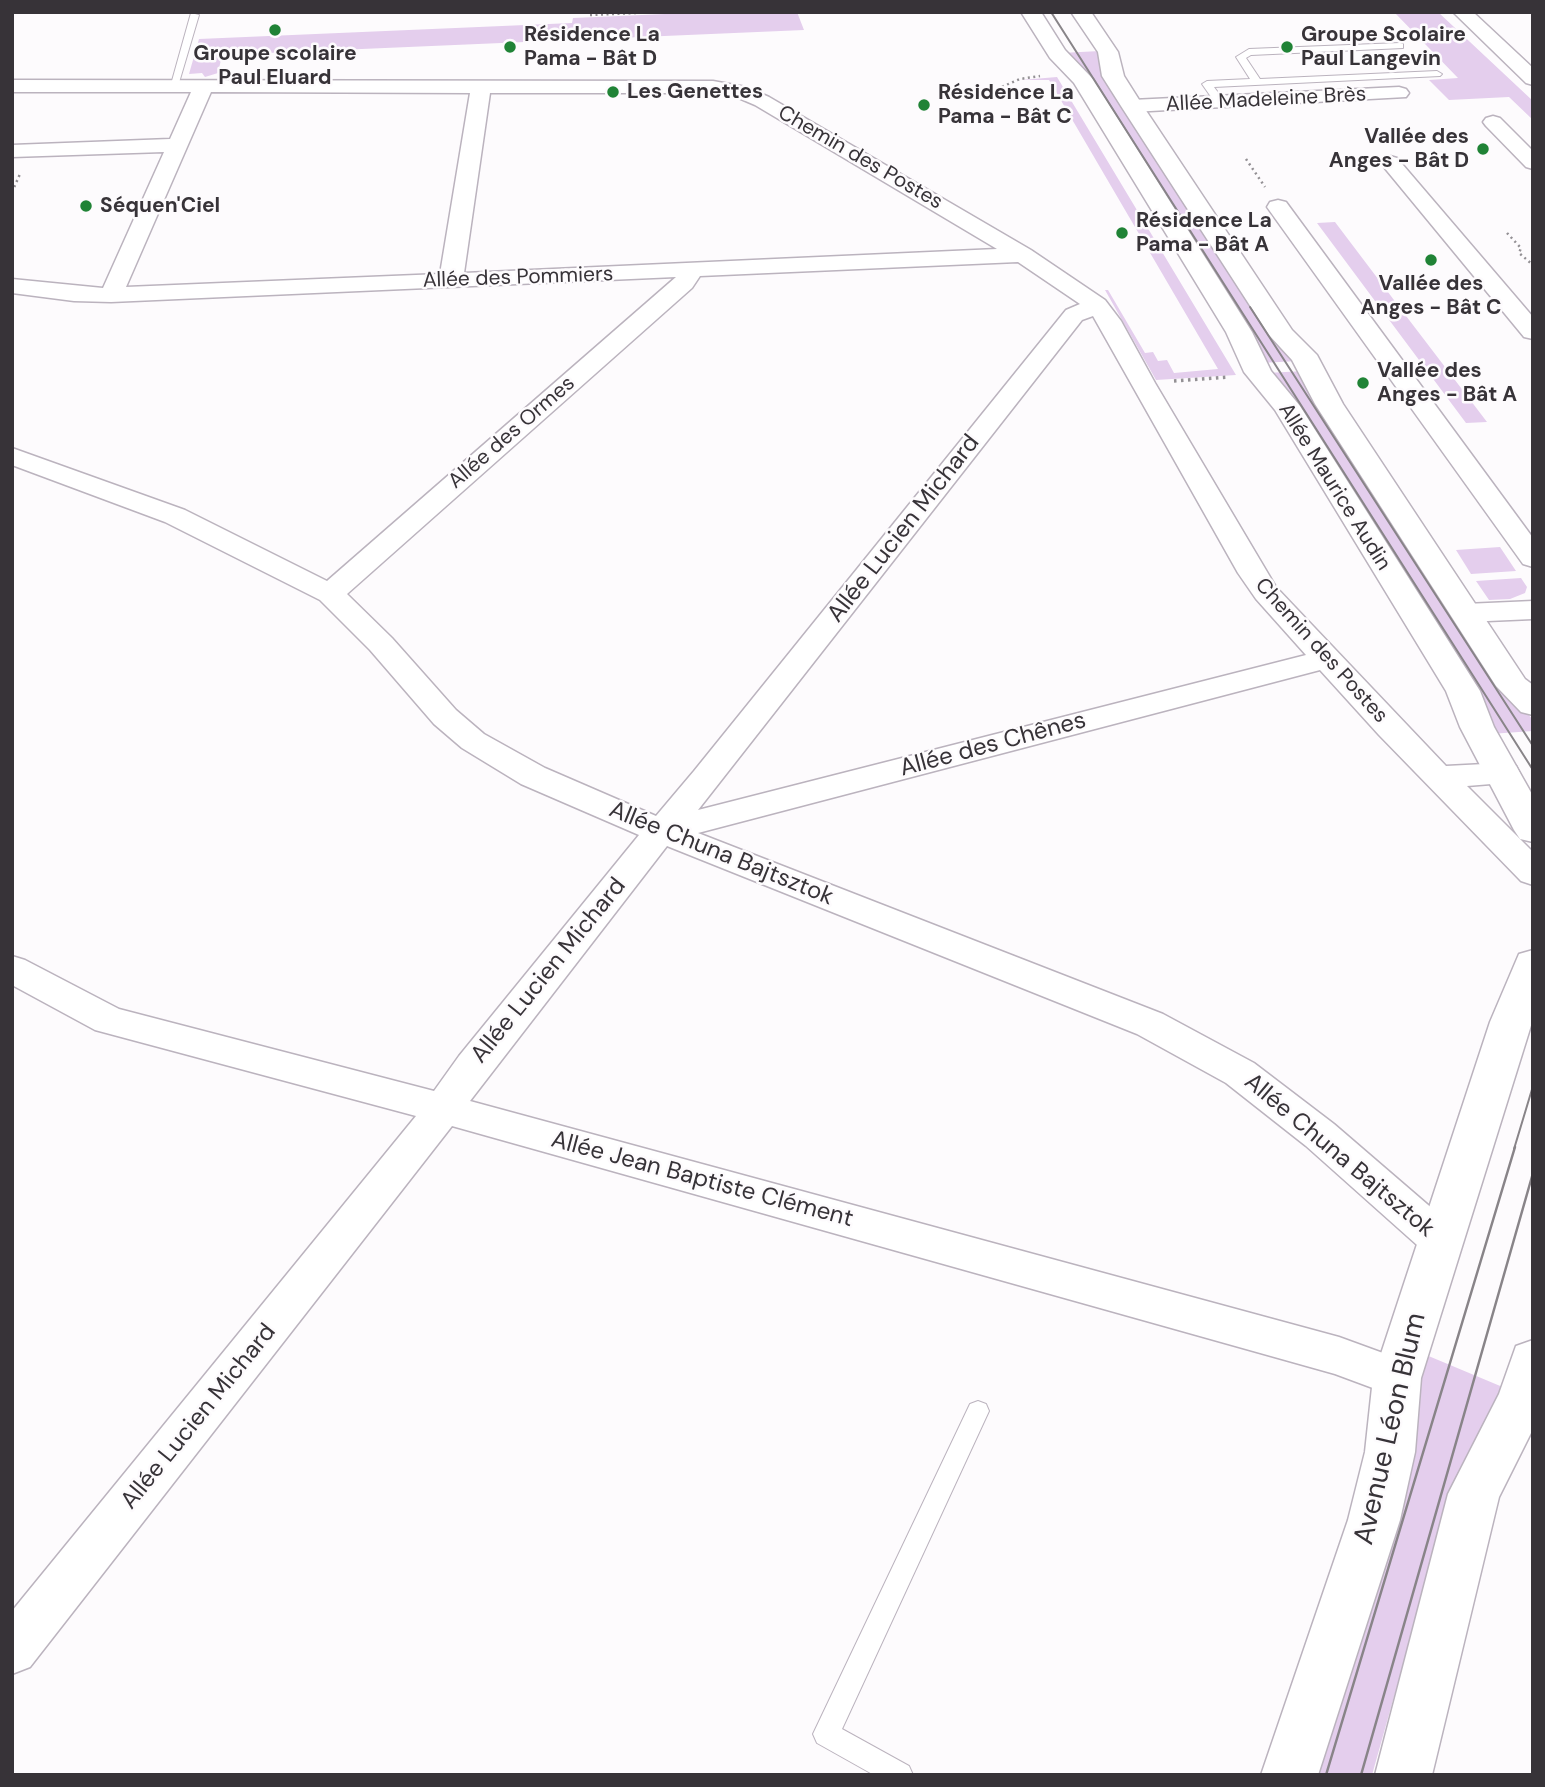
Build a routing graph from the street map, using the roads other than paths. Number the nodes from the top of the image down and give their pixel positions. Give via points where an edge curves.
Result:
1 (1031, 12) edge
2 (1081, 12) edge
3 (1462, 12) edge
4 (194, 15) dead end
5 (1400, 46) dead end
6 (1437, 74) dead end
7 (1533, 79) edge
8 (1257, 82) junction
9 (12, 86) edge
10 (173, 86) junction
11 (204, 86) junction
12 (481, 87) junction
13 (1399, 93) dead end
14 (1220, 102) junction
15 (1132, 106) junction
16 (1493, 122) dead end
17 (177, 145) junction
18 (17, 161) edge
19 (1390, 162) dead end
20 (1533, 163) edge
21 (1278, 207) dead end
22 (1023, 255) junction
23 (692, 270) junction
24 (451, 281) junction
25 (12, 286) edge
26 (111, 295) junction
27 (1097, 305) junction
28 (1533, 332) edge
29 (12, 456) edge
30 (1533, 558) edge
31 (330, 594) junction
32 (1533, 610) edge
33 (1465, 613) junction
34 (1326, 659) junction
35 (1533, 704) edge
36 (1518, 773) edge
37 (1438, 777) junction
38 (1533, 830) edge
39 (661, 831) junction
40 (1533, 873) edge
41 (1533, 964) edge
42 (12, 969) edge
43 (442, 1108) junction
44 (1441, 1241) junction
45 (1533, 1360) edge
46 (1397, 1378) junction
47 (978, 1411) dead end
48 (12, 1650) edge
49 (900, 1775) edge
50 (1289, 1775) edge
51 (1403, 1775) edge

1 - 36 street, Allée Maurice Audin via 1057,54 1079,75 1239,332 1261,380 1286,406 1463,691 1477,727
2 - 15 street, Allée Maurice Audin via 1108,52 1113,76
3 - 7 street
4 - 10 lane
5 - 8 lane via 1250,52 1241,57
6 - 8 lane
8 - 14 lane via 1207,84
9 - 10 street, Chemin des Postes
10 - 11 street, Chemin des Postes
11 - 12 street, Chemin des Postes
11 - 17 street
12 - 22 street, Chemin des Postes via 713,87 739,91
12 - 24 street
13 - 14 street, Allée Madeleine Brès
14 - 15 street, Allée Madeleine Brès
15 - 33 street, Allée Maurice Audin via 1282,335 1310,366 1329,404
16 - 20 street
17 - 18 street
17 - 26 street
19 - 28 street
21 - 30 street
22 - 23 street, Allée des Pommiers
22 - 27 street, Chemin des Postes
23 - 24 street, Allée des Pommiers
23 - 31 street, Allée des Ormes via 684,283
24 - 26 street, Allée des Pommiers
25 - 26 street, Allée des Pommiers
27 - 34 street, Chemin des Postes via 1251,573
27 - 39 street, Allée Lucien Michard via 1073,314
29 - 31 street, Allée Chuna Bajtsztok via 174,516
31 - 39 street, Allée Chuna Bajtsztok via 473,741 533,776
32 - 33 street
33 - 35 street, Allée Maurice Audin via 1513,686
34 - 37 street, Chemin des Postes
34 - 39 street, Allée des Chênes
36 - 37 street
36 - 38 street, Allée Maurice Audin
37 - 40 street, Chemin des Postes
39 - 43 street, Allée Lucien Michard
39 - 44 street, Allée Chuna Bajtsztok via 1150,1024 1240,1073 1320,1135
41 - 44 street, Avenue Léon Blum
42 - 43 street, Allée Jean Baptiste Clément via 108,1020
43 - 46 street, Allée Jean Baptiste Clément via 1339,1356
43 - 48 street, Allée Lucien Michard
44 - 46 street, Avenue Léon Blum
45 - 51 street via 1523,1398 1474,1494
46 - 50 street, Avenue Léon Blum via 1390,1452 1374,1520
47 - 49 lane via 826,1734

